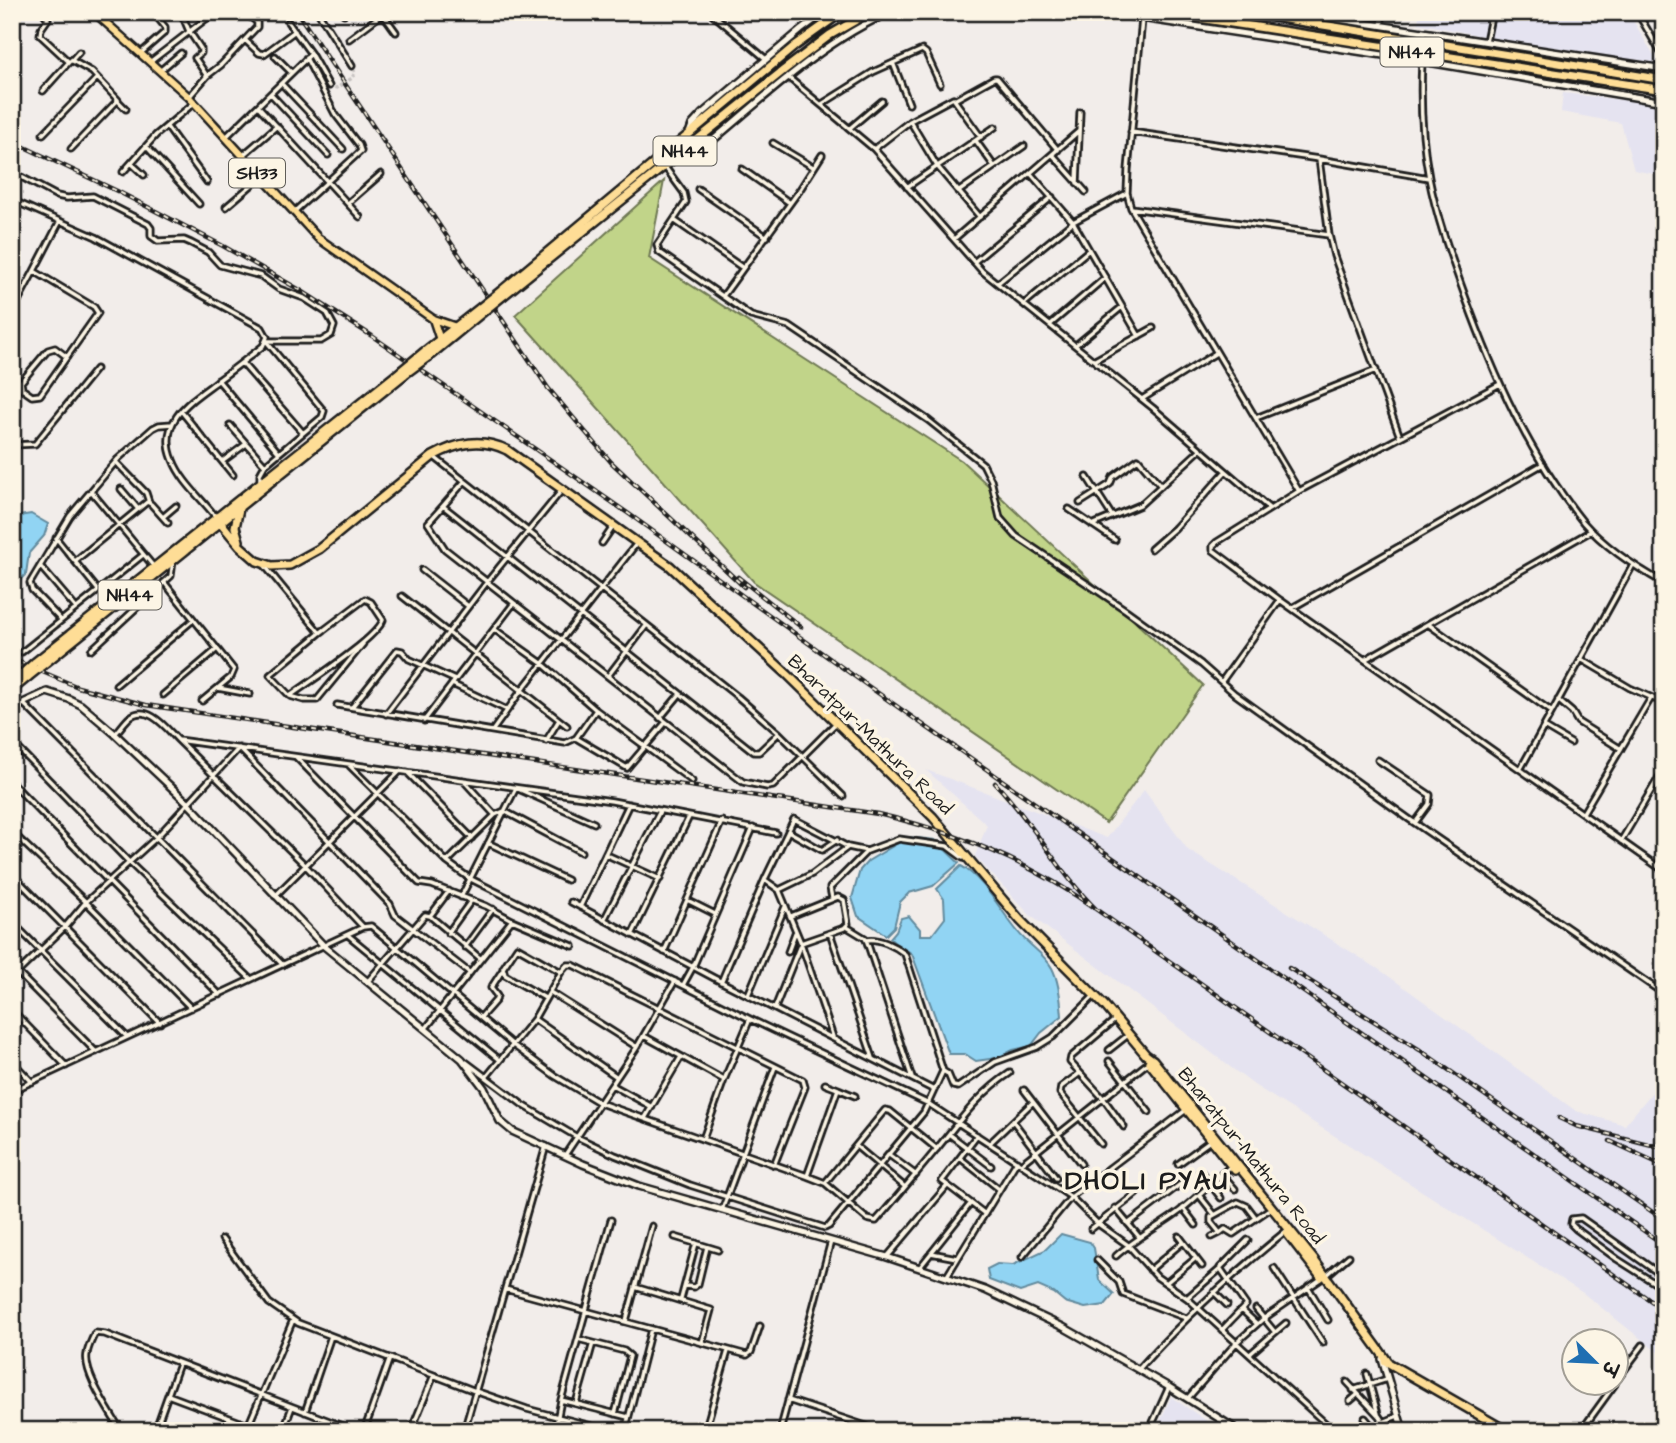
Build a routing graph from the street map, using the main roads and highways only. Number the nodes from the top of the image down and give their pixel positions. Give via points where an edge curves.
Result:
1 (842, 12) edge
2 (870, 12) edge
3 (1160, 12) edge
4 (1242, 12) edge
5 (97, 15) edge
6 (1469, 40) road end
7 (1452, 46) junction
8 (1664, 80) edge
9 (1664, 90) edge
10 (502, 293) junction
11 (482, 309) junction
12 (433, 319) junction
13 (456, 327) junction
14 (440, 340) junction
15 (426, 355) junction
16 (403, 373) junction
17 (239, 508) junction
18 (219, 520) junction
19 (240, 546) junction
20 (36, 666) junction
21 (26, 674) junction
22 (12, 681) edge
23 (12, 690) edge
24 (1147, 1058) junction
25 (1261, 1198) junction
26 (1312, 1261) junction
27 (1507, 1431) edge

1 - 10 highway, NH44 via 796,45
2 - 10 highway, NH44 via 830,35
3 - 9 highway, NH44
4 - 7 highway, NH44
5 - 12 main road, SH33 via 192,100 293,213 331,248
6 - 7 highway
7 - 8 highway, NH44
10 - 11 highway, NH44, bridge
11 - 13 highway, NH44
11 - 15 highway, NH44
12 - 13 main road, SH33
12 - 14 main road
13 - 14 highway, NH44
14 - 15 highway, NH44
15 - 16 highway, NH44, bridge
16 - 17 highway, NH44
16 - 18 highway, NH44
17 - 18 highway, NH44
17 - 19 highway via 235,527
18 - 19 highway
18 - 20 highway, NH44
18 - 20 highway, NH44 via 154,567
19 - 24 highway, Bharatpur-Mathura Road via 264,564 290,565 311,555 433,457 471,442 495,444 683,576 933,817
20 - 21 highway, NH44, bridge
21 - 22 highway, NH44
21 - 23 highway, NH44
24 - 25 highway, Bharatpur-Mathura Road
24 - 25 highway, Bharatpur-Mathura Road
25 - 26 highway, Bharatpur-Mathura Road
25 - 26 highway, Bharatpur-Mathura Road
26 - 27 highway, Bharatpur-Mathura Road via 1385,1361

